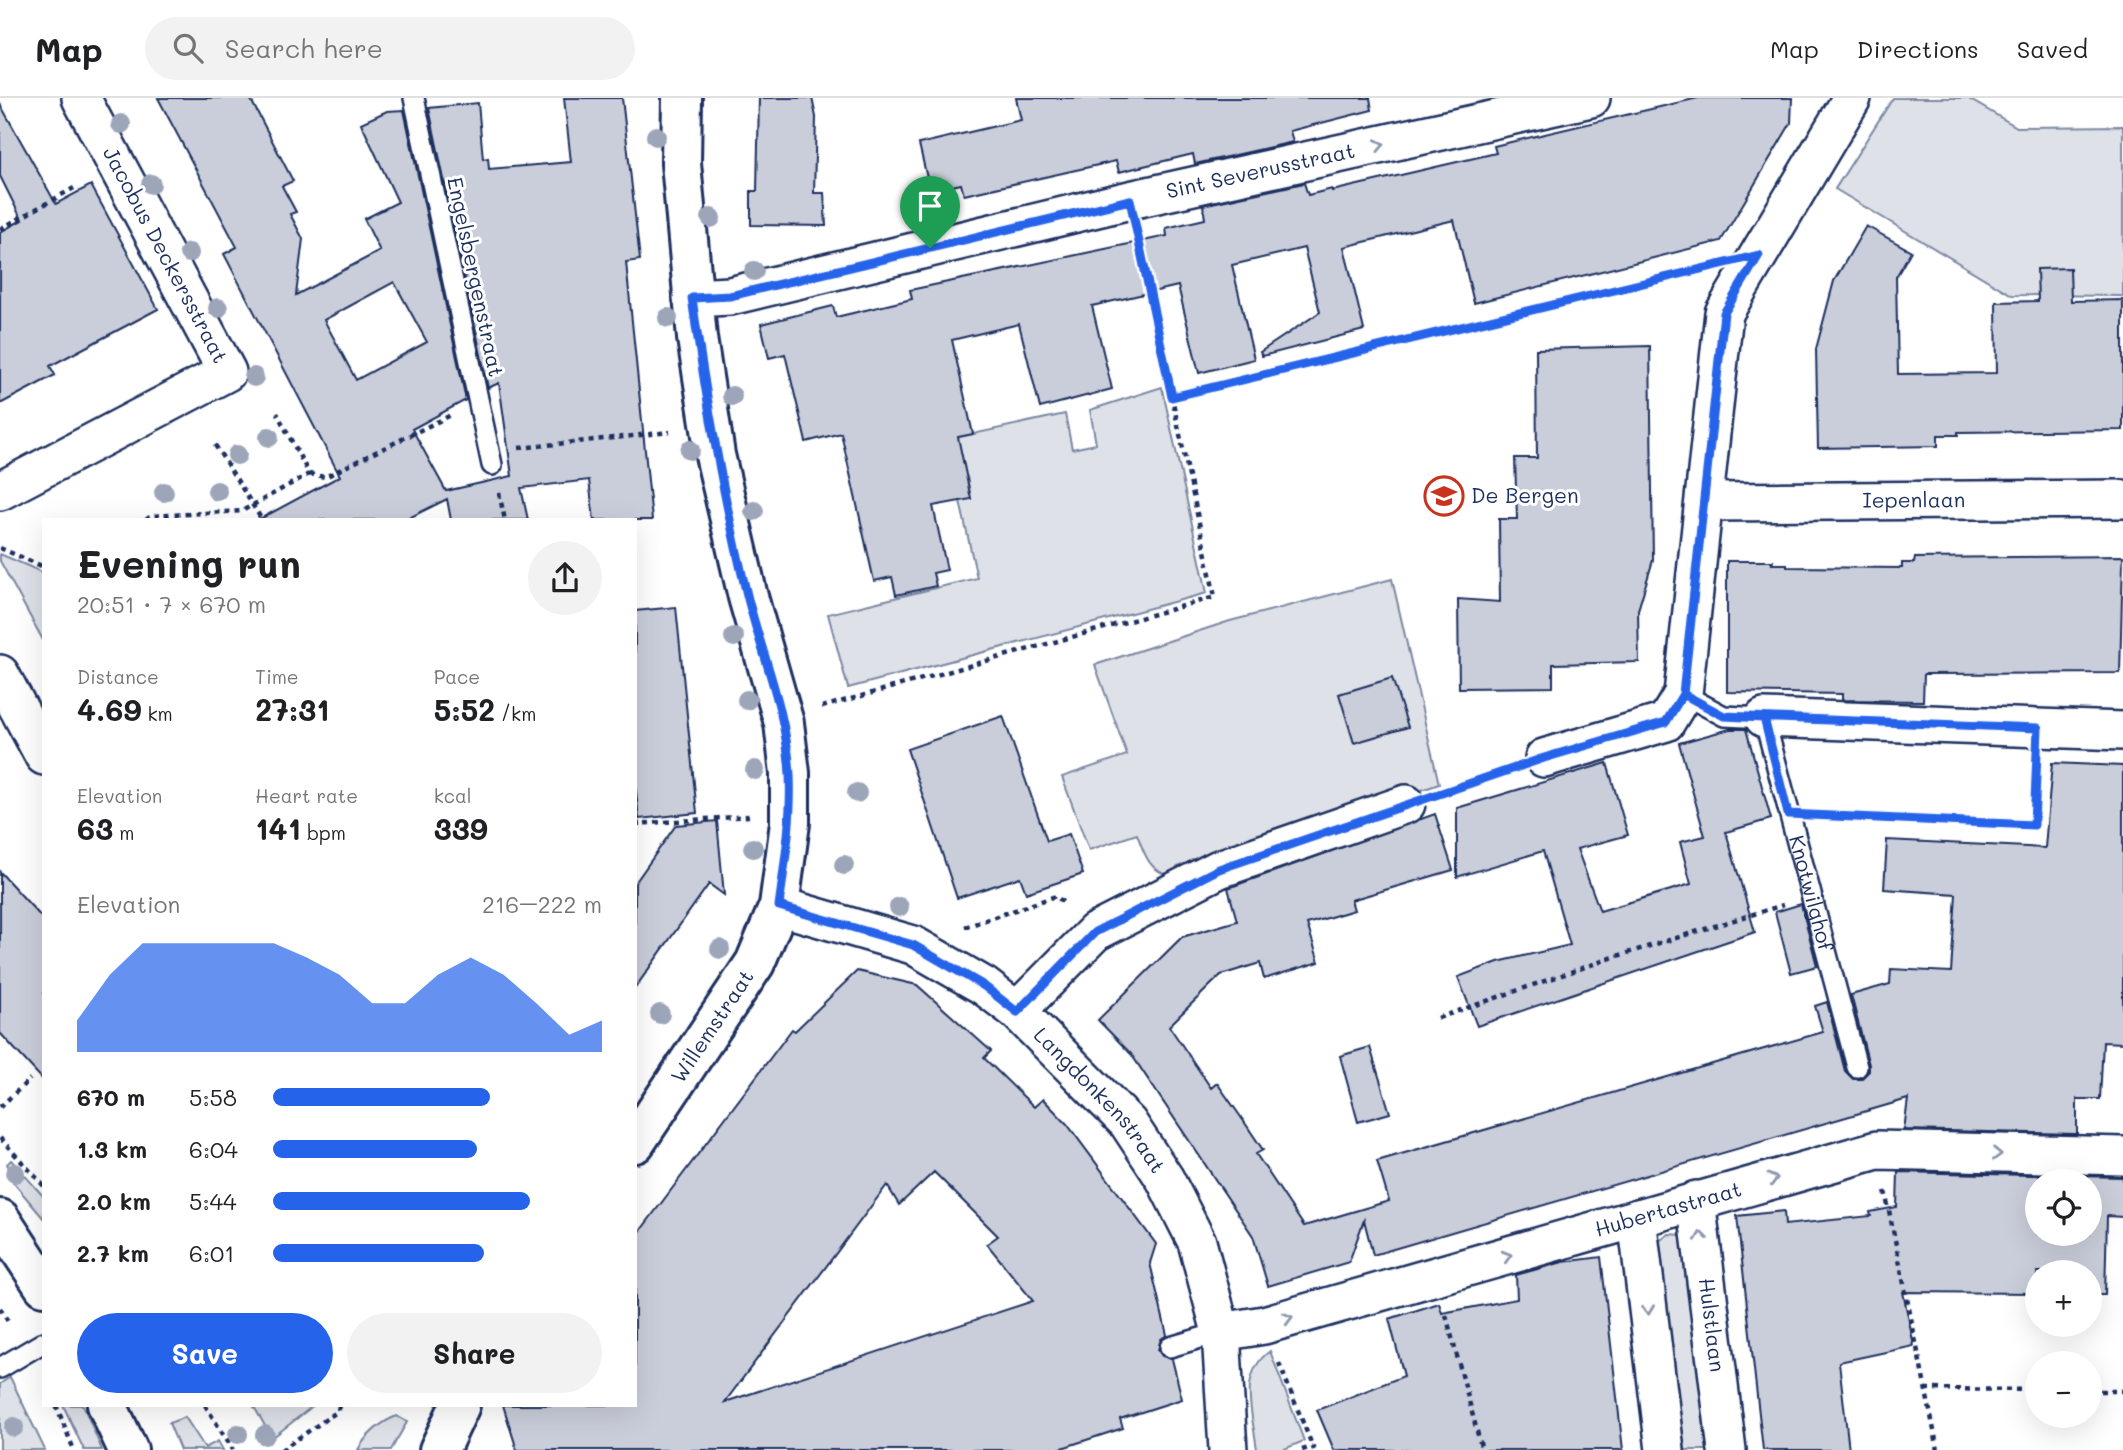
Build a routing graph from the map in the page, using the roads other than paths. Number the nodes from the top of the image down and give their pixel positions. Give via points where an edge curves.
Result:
1 (81, 98) edge
2 (414, 98) edge
3 (682, 98) edge
4 (1852, 98) edge
5 (1586, 99) edge
6 (692, 298) junction
7 (490, 458) road end
8 (0, 491) edge
9 (2123, 499) edge
10 (1706, 502) junction
11 (0, 674) edge
12 (1683, 694) junction
13 (1764, 718) junction
14 (2123, 731) edge
15 (42, 752) edge
16 (1544, 758) road end
17 (1406, 804) road end
18 (779, 906) junction
19 (1017, 1012) junction
20 (1857, 1067) dead end
21 (637, 1140) edge
22 (2123, 1156) edge
23 (1696, 1200) junction
24 (1637, 1218) junction
25 (0, 1219) edge
26 (42, 1283) edge
27 (1221, 1332) junction
28 (42, 1343) edge
29 (1170, 1347) dead end
30 (0, 1368) edge
31 (108, 1407) edge
32 (459, 1407) edge
33 (128, 1450) edge
34 (439, 1450) edge
35 (1228, 1450) edge
36 (1665, 1450) edge
37 (1727, 1450) edge

1 - 8 street, Jacobus Deckersstraat via 227,372
2 - 7 lane, Engelsbergenstraat
3 - 6 street, Willemstraat via 681,163
4 - 10 street via 1724,313
6 -> 5 street, Sint Severusstraat via 730,296 1130,200
6 - 18 street, Willemstraat via 715,455 784,723 790,823
9 - 10 street, Iepenlaan
10 - 12 street
11 - 15 street
12 - 13 lane via 1724,716
12 - 16 street via 1666,722
13 - 14 street
13 - 20 lane, Knotwilghof
17 - 19 street via 1219,869 1095,932
18 - 19 street, Langdonkenstraat via 913,945 984,986
18 - 21 street, Willemstraat via 741,987
19 - 27 street, Langdonkenstraat via 1128,1124 1165,1179 1197,1242
23 -> 22 street, Hubertastraat via 1877,1150
23 - 24 street, Hubertastraat
37 -> 23 street, Hulstlaan
27 -> 24 street, Hubertastraat via 1264,1325
24 -> 36 street
25 - 26 street
27 - 29 lane
27 - 35 street, Langdonkenstraat
28 - 30 lane
31 - 33 street
32 - 34 street

